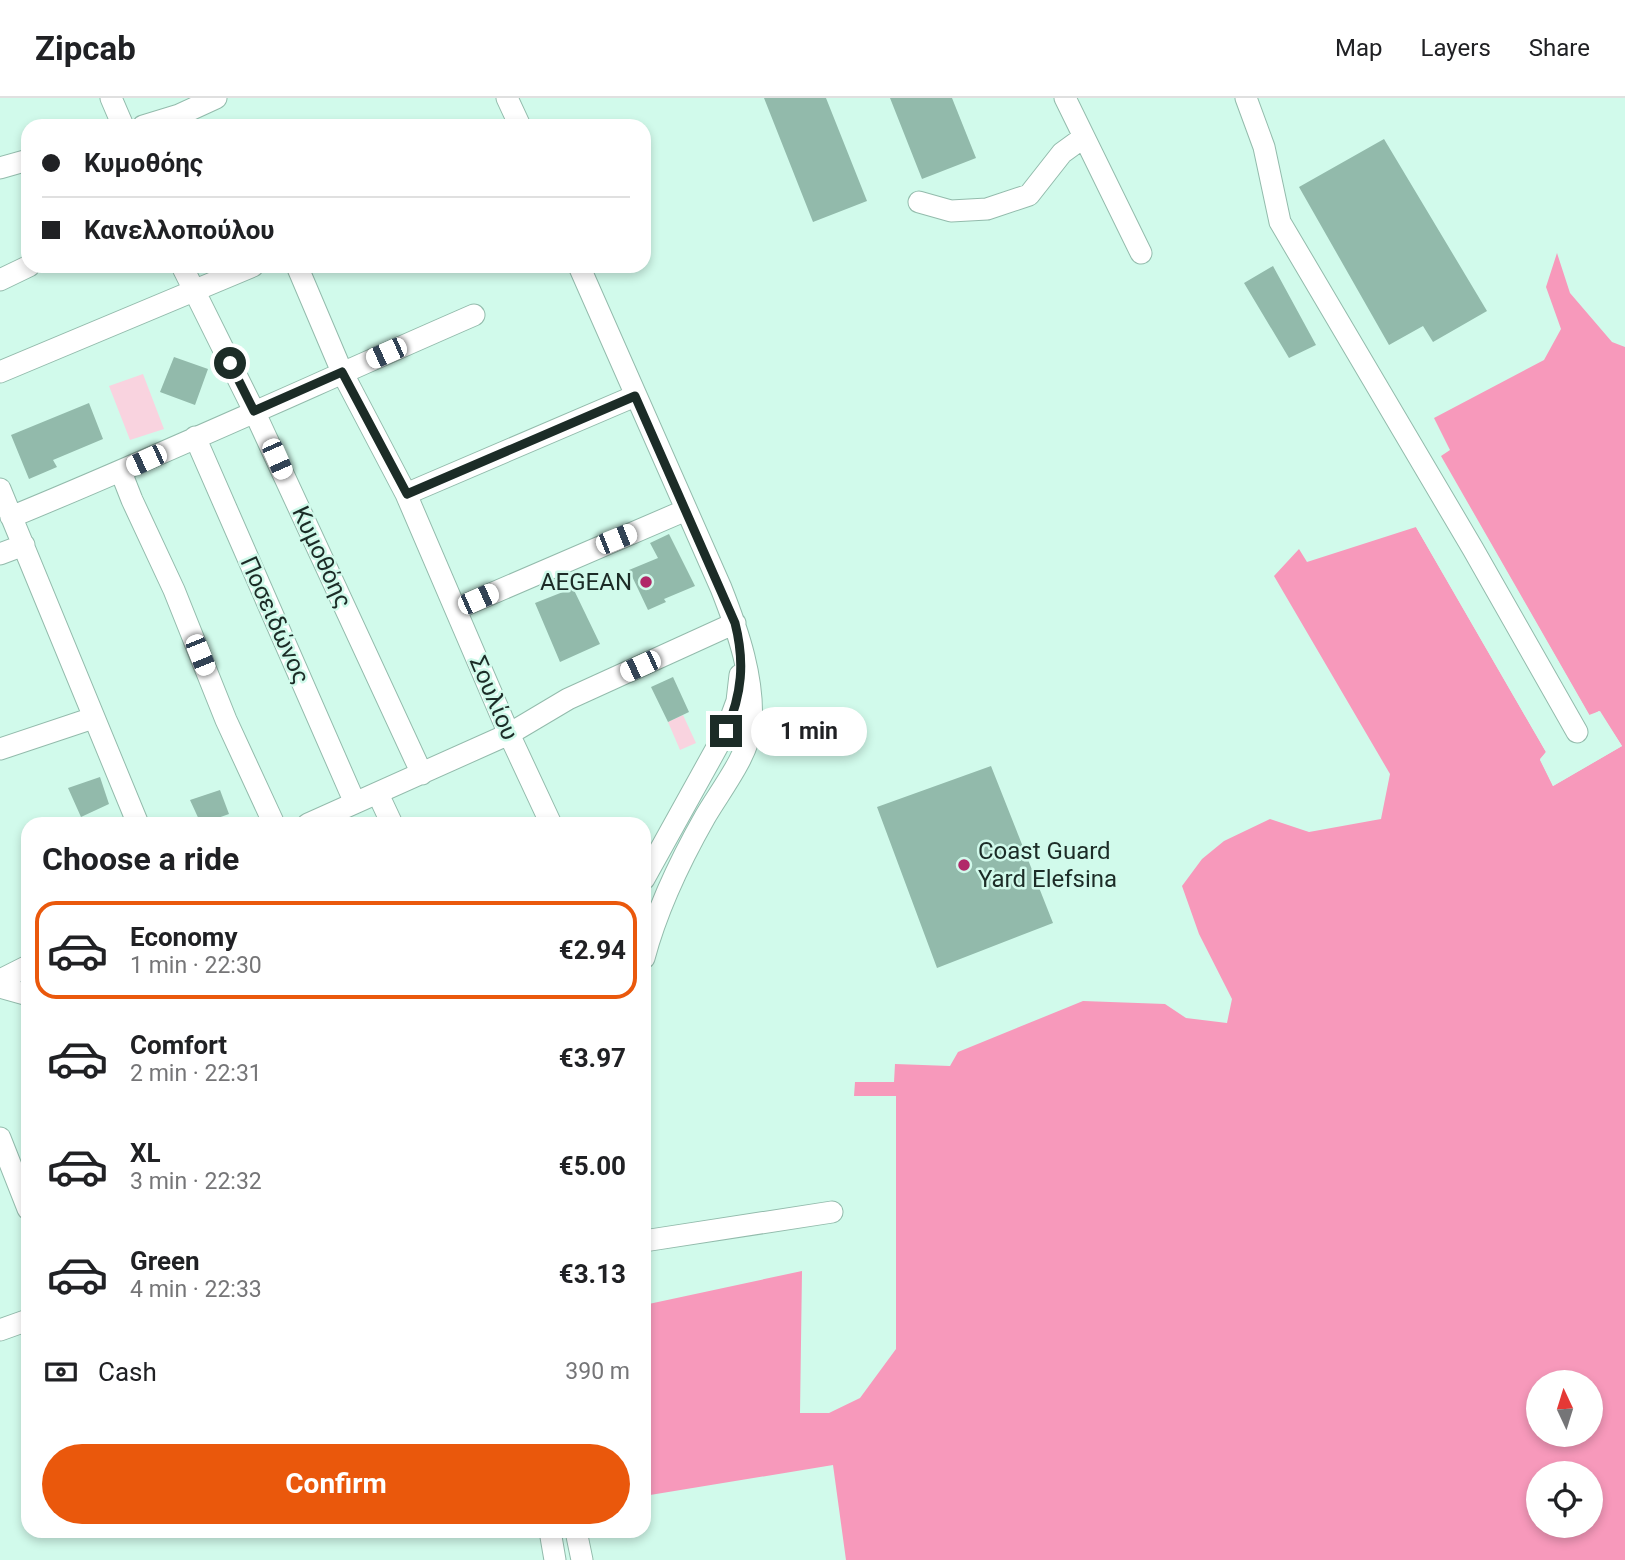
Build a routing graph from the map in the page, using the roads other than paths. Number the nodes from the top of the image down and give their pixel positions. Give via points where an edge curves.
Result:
1 (111, 98) edge
2 (216, 98) edge
3 (507, 98) edge
4 (1065, 98) edge
5 (1247, 98) edge
6 (178, 113) edge
7 (120, 119) edge
8 (517, 119) edge
9 (1084, 137) junction
10 (21, 162) edge
11 (0, 168) edge
12 (919, 202) dead end
13 (1141, 253) dead end
14 (21, 270) edge
15 (185, 273) edge
16 (235, 273) edge
17 (300, 273) edge
18 (582, 273) edge
19 (0, 280) edge
20 (194, 291) junction
21 (474, 315) dead end
22 (0, 372) edge
23 (342, 372) junction
24 (635, 396) junction
25 (254, 411) junction
26 (195, 437) junction
27 (121, 472) junction
28 (0, 489) edge
29 (407, 494) junction
30 (686, 510) junction
31 (12, 517) junction
32 (24, 545) junction
33 (0, 555) edge
34 (456, 609) junction
35 (735, 623) junction
36 (742, 649) junction
37 (93, 718) junction
38 (1577, 732) dead end
39 (509, 734) junction
40 (0, 749) edge
41 (422, 774) junction
42 (378, 794) junction
43 (355, 803) junction
44 (135, 817) edge
45 (271, 817) edge
46 (337, 817) edge
47 (389, 817) edge
48 (548, 817) edge
49 (651, 866) edge
50 (651, 933) edge
51 (21, 969) edge
52 (2, 976) edge
53 (21, 990) edge
54 (0, 1138) edge
55 (13, 1168) edge
56 (21, 1190) edge
57 (831, 1212) dead end
58 (651, 1240) edge
59 (21, 1323) edge
60 (0, 1331) edge
61 (551, 1538) edge
62 (577, 1538) edge
63 (555, 1560) edge
64 (582, 1560) edge

1 - 7 street
2 - 6 street
3 - 8 street
4 - 9 street
5 - 38 street via 1264,147 1280,222
9 - 12 street via 1062,153 1029,195 987,209 951,211
9 - 13 street
10 - 11 street
14 - 19 street
15 - 20 street, Κυμοθόης
16 - 20 street
17 - 23 street, Σουλίου
18 - 24 street
20 - 22 street
20 - 25 street, Κυμοθόης
21 - 23 street
23 - 25 street
23 - 29 street, Σουλίου
24 - 29 street
24 - 30 street
25 - 26 street
25 - 41 street, Κυμοθόης
26 - 27 street
26 - 43 street, Ποσειδώνος
27 - 31 street
27 - 45 street
28 - 31 street
29 - 34 street, Σουλίου
30 - 34 street
30 - 35 street
31 - 32 street
32 - 33 street
32 - 37 street
34 - 39 street, Σουλίου
35 - 36 street
35 - 39 street via 568,698
36 - 49 street via 740,685 731,719
36 - 50 street via 751,708 747,746 704,819
37 - 40 street
37 - 44 street
39 - 41 street
39 - 48 street, Σουλίου
41 - 42 street
42 - 43 street
42 - 47 street
43 - 46 street
51 - 52 street
52 - 53 street
54 - 55 street
55 - 56 street
57 - 58 street
59 - 60 street
61 - 63 street
62 - 64 street

